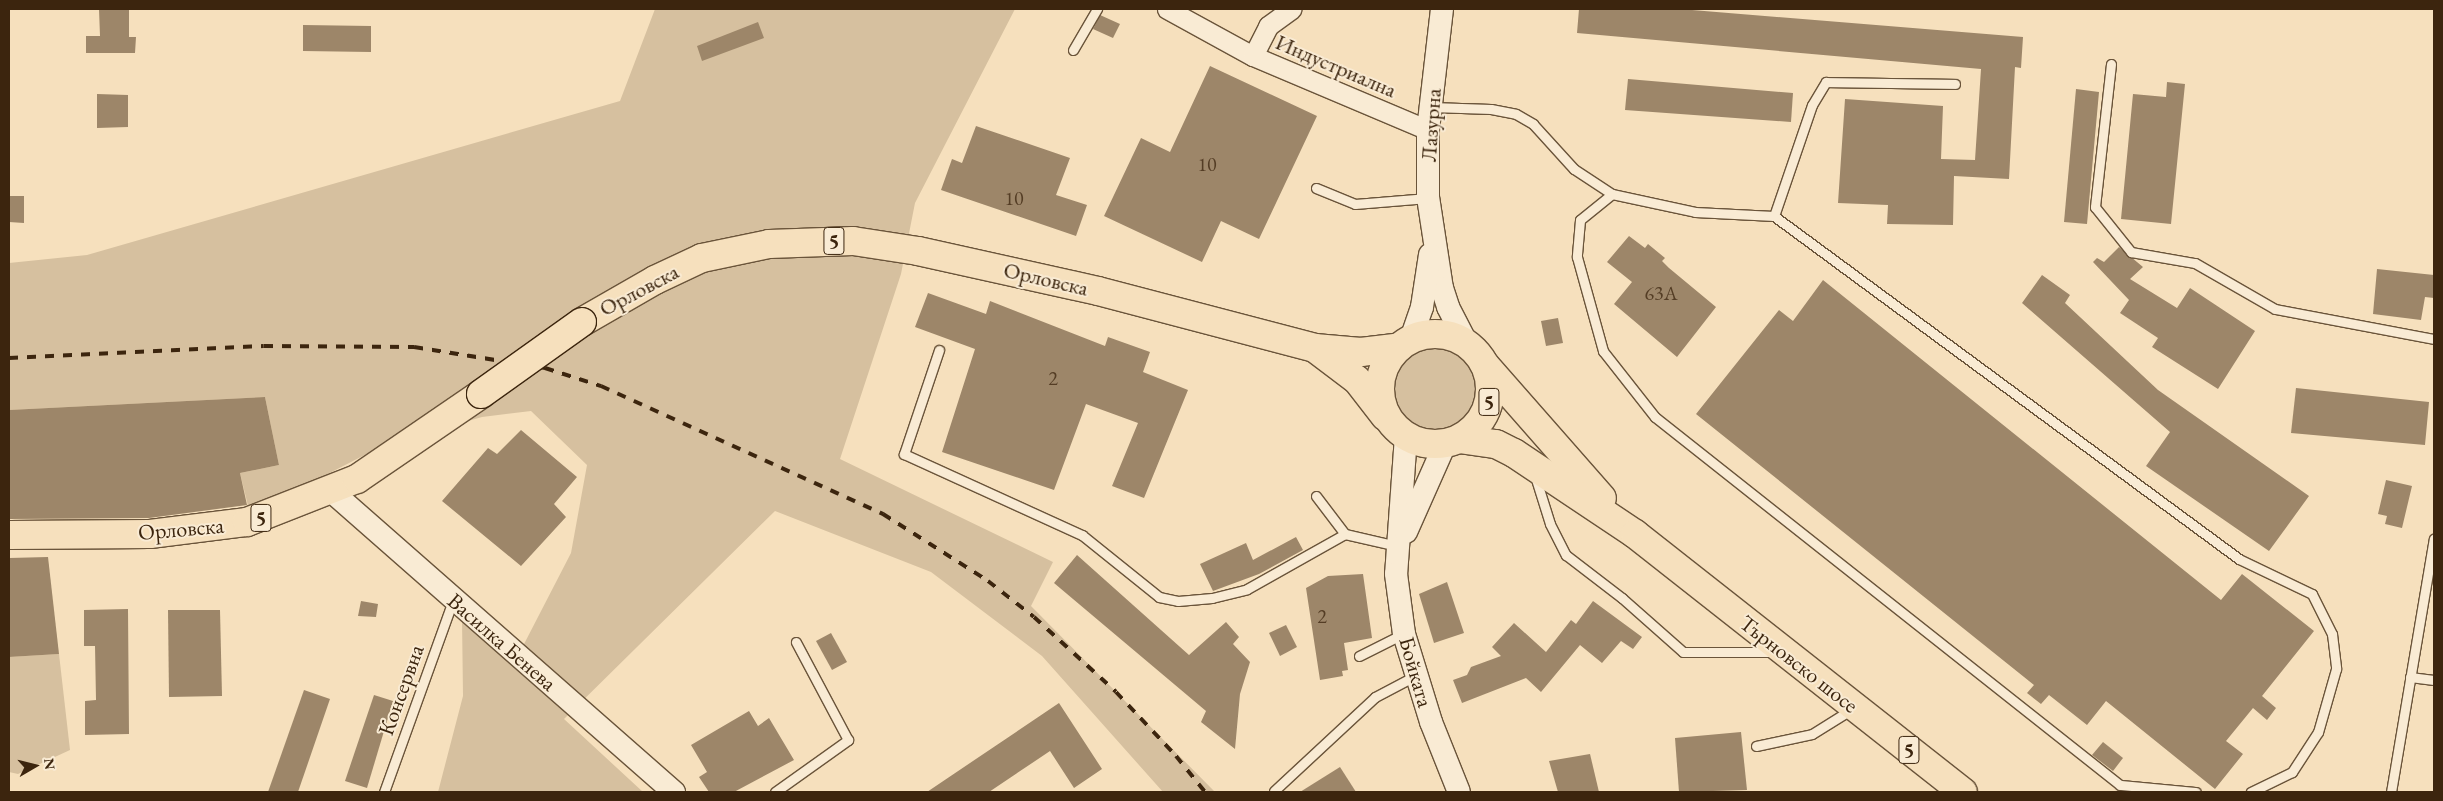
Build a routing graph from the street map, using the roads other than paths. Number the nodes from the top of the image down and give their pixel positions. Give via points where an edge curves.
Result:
1 (1097, 9) edge
2 (1167, 9) edge
3 (1291, 9) edge
4 (1442, 9) edge
5 (1073, 50) dead end
6 (1253, 56) junction
7 (2111, 64) dead end
8 (1954, 84) dead end
9 (1431, 107) junction
10 (1428, 130) junction
11 (1316, 188) dead end
12 (1612, 194) junction
13 (1428, 198) junction
14 (1774, 216) junction
15 (1432, 242) junction
16 (2434, 340) edge
17 (1405, 343) junction
18 (1467, 344) junction
19 (1315, 348) junction
20 (939, 350) dead end
21 (1484, 364) junction
22 (1399, 430) junction
23 (1452, 441) junction
24 (1531, 464) junction
25 (330, 490) junction
26 (1316, 496) dead end
27 (1345, 534) junction
28 (1635, 534) junction
29 (9, 535) edge
30 (2434, 538) edge
31 (1399, 547) junction
32 (453, 600) junction
33 (1404, 634) junction
34 (796, 642) dead end
35 (1785, 652) junction
36 (1359, 656) dead end
37 (1415, 676) junction
38 (2410, 676) junction
39 (2434, 680) edge
40 (1855, 708) junction
41 (1756, 746) dead end
42 (1274, 791) dead end
43 (384, 792) edge
44 (674, 792) edge
45 (775, 792) edge
46 (1459, 792) edge
47 (1963, 792) edge
48 (2196, 792) edge
49 (2251, 792) edge
50 (2391, 792) edge

1 - 5 lane
2 - 6 street, Индустриална
3 - 6 street, Индустриална via 1268,26
4 - 9 street, Лазурна
6 - 10 street, Индустриална
7 - 16 lane via 2095,207 2131,252 2195,262 2275,309
8 - 14 lane via 1826,82 1812,105
9 - 10 street, Лазурна
9 - 12 lane via 1492,109 1516,114 1533,124 1574,168
10 - 13 street, Лазурна
11 - 13 lane via 1355,204
12 - 14 lane via 1695,212
12 - 48 lane via 1580,220 1577,257 1603,351 1656,416 2120,785
13 - 15 street, Лазурна
14 - 49 lane via 2239,560 2312,594 2332,634 2336,669 2318,732 2292,772
15 - 17 street, Лазурна via 1422,307
15 - 18 street, Лазурна via 1448,307
17 - 18 main road, 5 via 1440,334
17 - 19 main road, Орловска / 5 via 1361,352
17 - 22 main road via 1388,360 1381,384 1384,410
18 - 21 main road, 5
19 - 22 main road, Орловска / 5 via 1357,380
19 - 25 main road, Орловска / 5, bridge via 1080,287 918,251 853,241 770,244 702,258 648,284 582,322 394,456 357,479
20 - 27 lane via 904,454 1082,535 1159,597 1178,601 1212,598 1248,589
21 - 23 main road, 5 via 1490,381 1490,398 1484,415 1473,429
21 - 28 main road, Търновско шосе / 5
22 - 23 main road, 5 via 1431,444
22 - 31 street, Бойката
23 - 24 main road, Търновско шосе / 5 via 1496,444
23 - 31 street, Бойката
24 - 28 main road, Търновско шосе / 5
24 - 35 lane via 1550,524 1566,555 1622,598 1683,652
25 - 29 main road, Орловска / 5 via 278,512 218,528 150,534
25 - 32 street, Василка Бенева
26 - 27 lane
27 - 31 lane
28 - 35 main road, Търновско шосе / 5
30 - 38 lane
31 - 33 street, Бойката via 1396,574
32 - 43 lane, Консервна
32 - 44 street, Василка Бенева
33 - 36 lane
33 - 37 street, Бойката
34 - 45 lane via 848,740
35 - 40 main road, Търновско шосе / 5
37 - 42 lane via 1375,697
37 - 46 street, Бойката
38 - 39 lane
38 - 50 lane
40 - 41 lane via 1812,734
40 - 47 main road, Търновско шосе / 5

